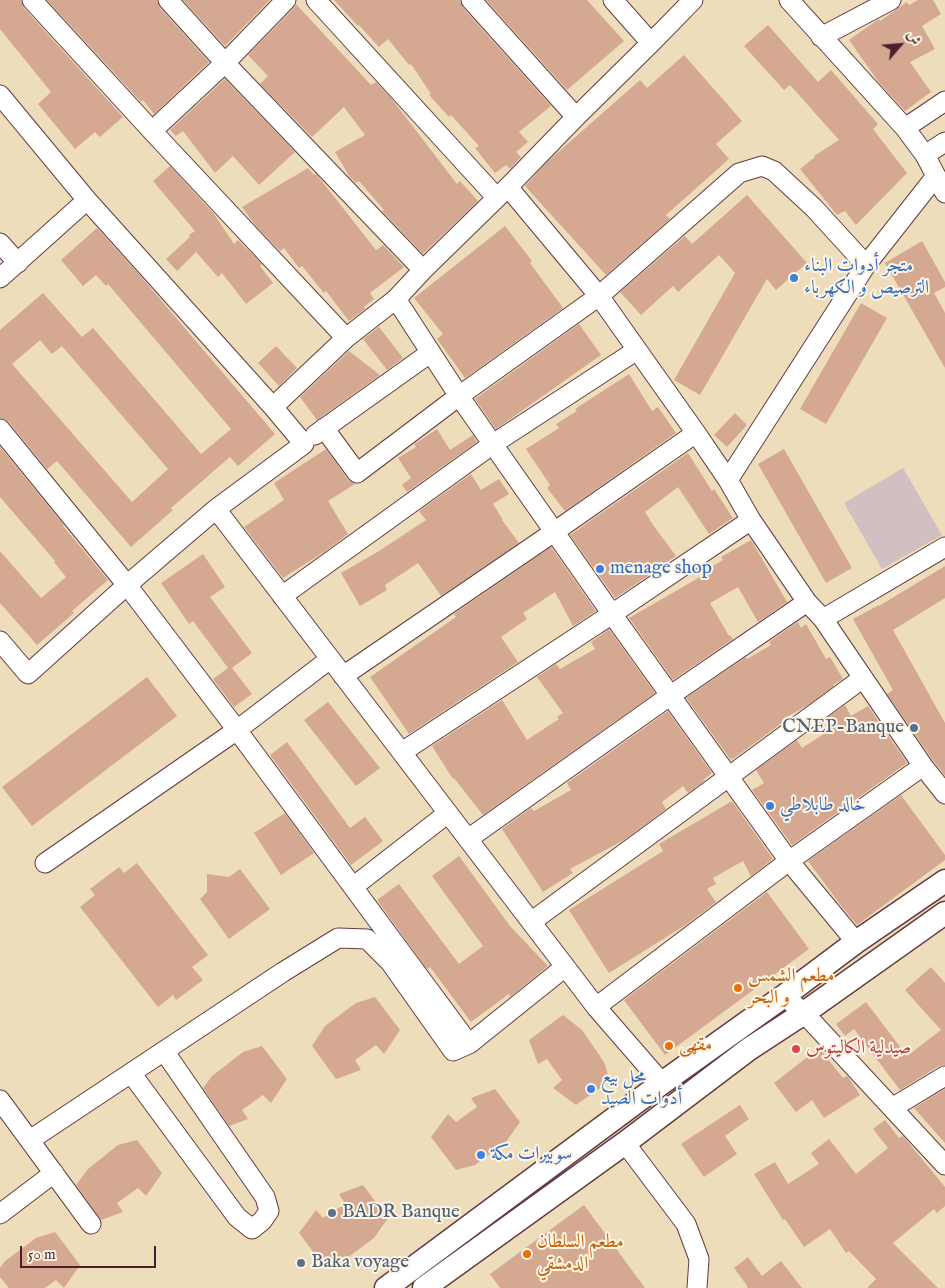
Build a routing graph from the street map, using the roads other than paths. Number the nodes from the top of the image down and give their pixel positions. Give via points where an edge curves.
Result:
1 (32, 0) edge
2 (168, 0) edge
3 (286, 0) edge
4 (316, 0) edge
5 (471, 0) edge
6 (613, 0) edge
7 (693, 0) edge
8 (789, 0) edge
9 (891, 0) edge
10 (821, 37) junction
11 (651, 43) junction
12 (225, 63) junction
13 (0, 95) edge
14 (945, 101) edge
15 (576, 117) junction
16 (905, 128) junction
17 (152, 131) junction
18 (945, 142) edge
19 (925, 155) junction
20 (940, 184) edge
21 (503, 192) junction
22 (87, 200) junction
23 (0, 243) edge
24 (18, 263) junction
25 (866, 265) junction
26 (423, 270) junction
27 (0, 278) edge
28 (600, 296) junction
29 (396, 299) junction
30 (346, 338) junction
31 (637, 350) junction
32 (430, 353) junction
33 (459, 396) junction
34 (273, 406) junction
35 (324, 428) junction
36 (0, 429) edge
37 (696, 433) junction
38 (304, 444) junction
39 (493, 444) junction
40 (728, 480) junction
41 (216, 509) junction
42 (751, 520) junction
43 (554, 532) junction
44 (945, 547) edge
45 (128, 585) junction
46 (282, 596) junction
47 (807, 602) junction
48 (612, 614) junction
49 (823, 619) junction
50 (0, 641) edge
51 (330, 659) junction
52 (343, 676) junction
53 (863, 678) junction
54 (671, 695) junction
55 (237, 730) junction
56 (402, 752) junction
57 (923, 766) junction
58 (729, 776) junction
59 (945, 794) edge
60 (448, 813) junction
61 (468, 839) junction
62 (789, 861) junction
63 (45, 863) dead end
64 (945, 881) edge
65 (353, 887) junction
66 (945, 913) edge
67 (531, 922) junction
68 (856, 942) junction
69 (565, 967) junction
70 (784, 996) junction
71 (596, 1006) junction
72 (804, 1012) junction
73 (469, 1044) junction
74 (164, 1051) junction
75 (131, 1073) junction
76 (945, 1076) edge
77 (662, 1083) junction
78 (0, 1100) edge
79 (892, 1108) junction
80 (6, 1120) edge
81 (30, 1140) junction
82 (626, 1143) junction
83 (945, 1165) edge
84 (54, 1173) junction
85 (0, 1214) edge
86 (91, 1224) dead end
87 (386, 1288) edge
88 (424, 1288) edge
89 (697, 1288) edge

1 - 17 street
2 - 12 street
3 - 12 street
4 - 21 street
5 - 15 street
6 - 11 street
7 - 11 street
8 - 10 street
9 - 10 street
10 - 16 street
11 - 15 street
12 - 17 street
12 - 26 street
13 - 22 street
14 - 16 street
15 - 21 street
16 - 19 street
17 - 30 street
18 - 19 street
19 - 20 street
20 - 25 street
21 - 26 street
21 - 28 street
22 - 24 street
22 - 34 street
23 - 24 street
24 - 27 street
25 - 28 street via 814,208 774,171 762,166 739,173
25 - 40 street
26 - 29 street
28 - 31 street
28 - 33 street
29 - 30 street
29 - 32 street
30 - 34 street
31 - 37 street
31 - 39 street
32 - 33 street
32 - 35 street
33 - 35 street via 357,473
33 - 39 street
34 - 38 street
35 - 38 street
36 - 45 street
37 - 40 street
37 - 43 street
38 - 41 street
39 - 43 street
39 - 46 street
40 - 42 street
41 - 45 street
41 - 46 street
42 - 47 street
42 - 48 street
43 - 48 street
43 - 52 street
44 - 49 street
45 - 50 street via 28,674
45 - 55 street
46 - 51 street
47 - 49 street
47 - 54 street
48 - 54 street
48 - 56 street
49 - 53 street
51 - 52 street
51 - 55 street
52 - 56 street
53 - 57 street
53 - 58 street
54 - 58 street
54 - 61 street
55 - 63 street
55 - 65 street
56 - 60 street
57 - 59 street
57 - 62 street
58 - 62 street
58 - 67 street
60 - 61 street
60 - 65 street
61 - 67 street
62 - 68 street
62 - 71 street
64 - 68 main road
65 - 73 street
66 - 72 main road
67 - 69 street
68 - 70 main road
69 - 71 street
69 - 73 street
70 - 72 street
70 - 77 main road
71 - 77 street
72 - 79 street
72 - 82 main road via 749,1049
73 - 74 street via 453,1051 390,962 367,939 338,938
74 - 75 street
74 - 75 street via 265,1197 269,1211 252,1229 237,1218
75 - 81 street
76 - 79 street
77 - 87 main road
78 - 80 street
79 - 83 street
80 - 81 street
81 - 84 street
82 - 88 main road
82 - 89 street via 686,1224 699,1259
84 - 85 street
84 - 86 street

